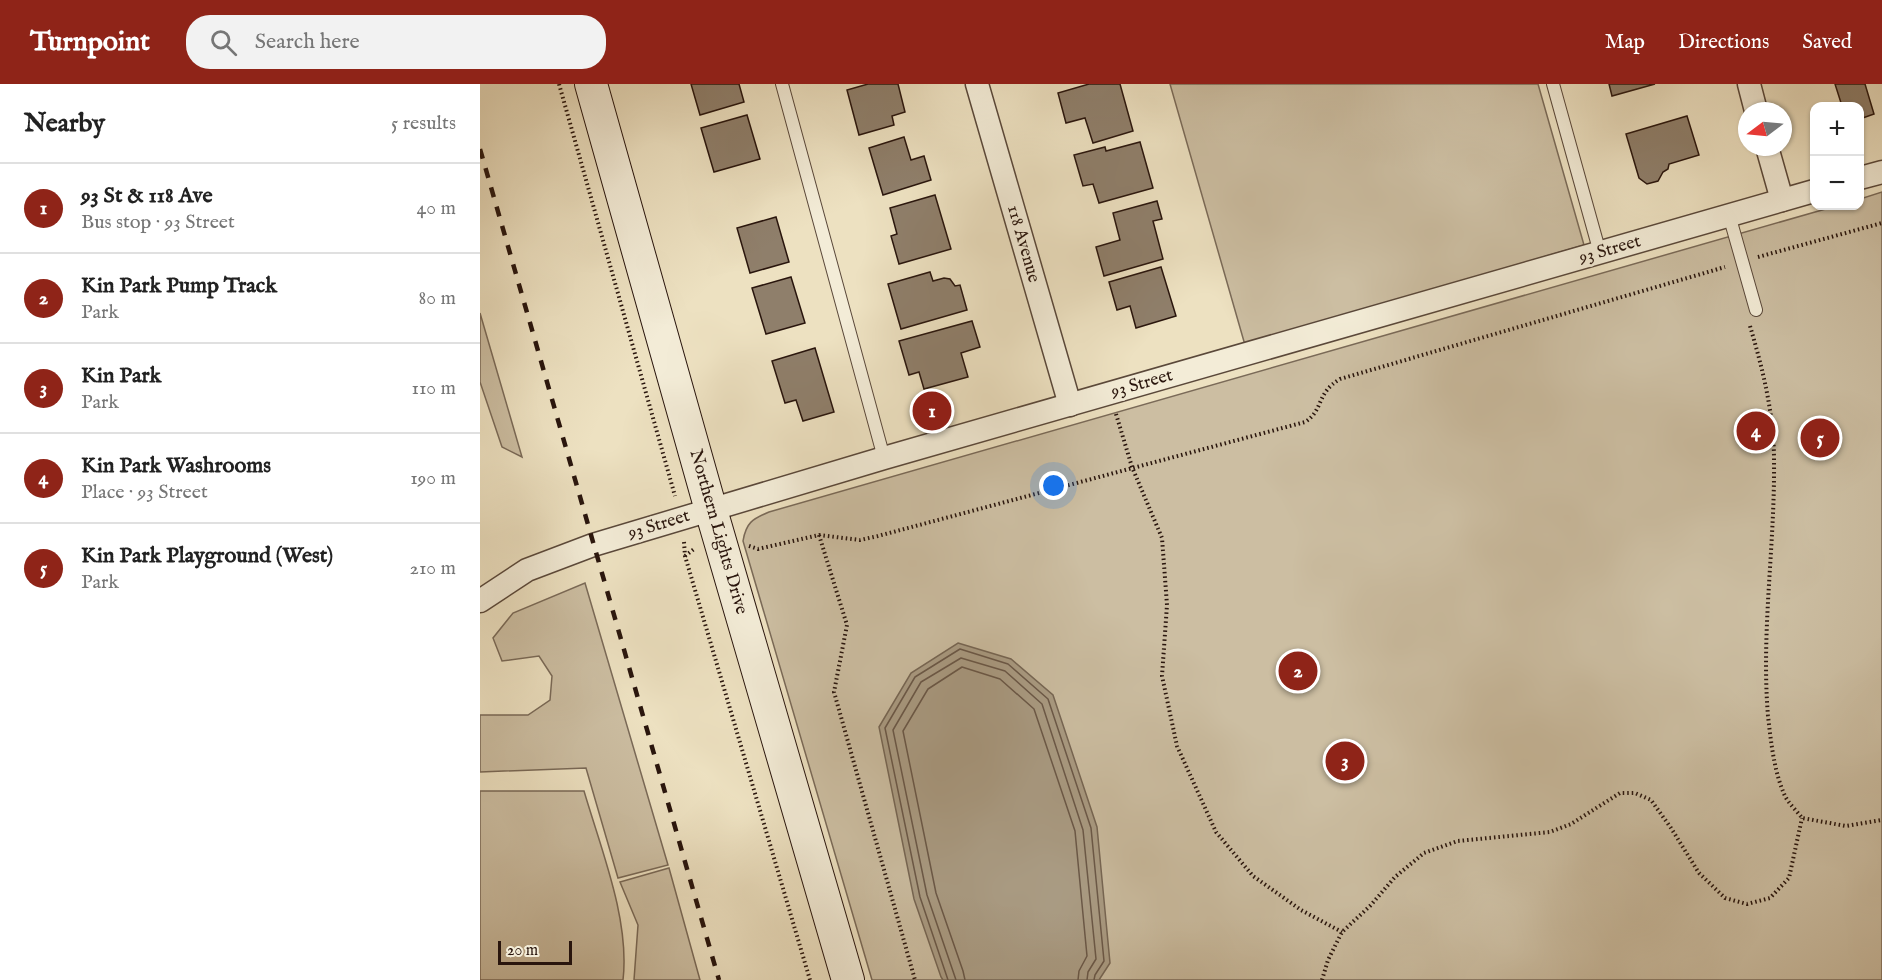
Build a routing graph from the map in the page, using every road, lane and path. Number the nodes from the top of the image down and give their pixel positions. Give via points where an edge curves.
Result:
1 (591, 84) edge
2 (782, 84) edge
3 (977, 84) edge
4 (1553, 84) edge
5 (1749, 84) edge
6 (1754, 102) edge
7 (1770, 156) edge
8 (1882, 172) edge
9 (1864, 177) edge
10 (1810, 192) edge
11 (1782, 200) junction
12 (1729, 215) junction
13 (1882, 223) edge
14 (1600, 253) junction
15 (1742, 262) junction
16 (1756, 310) dead end
17 (1749, 323) dead end
18 (1110, 393) junction
19 (1070, 405) junction
20 (884, 458) junction
21 (1132, 467) junction
22 (711, 510) junction
23 (480, 601) edge
24 (1802, 818) junction
25 (1882, 820) edge
26 (1342, 932) junction
27 (848, 980) edge
28 (915, 980) edge
29 (1322, 980) edge

1 - 22 main road, Northern Lights Drive
2 - 20 lane
3 - 19 street, 118 Avenue
4 - 14 lane
5 - 6 street
7 - 11 street
8 - 9 street
10 - 11 street, 93 Street
11 - 12 street, 93 Street
12 - 14 street, 93 Street
12 - 15 lane
13 - 15 path
14 - 18 street, 93 Street
15 - 16 lane
15 - 21 path via 1340,380 1329,386 1315,416 1305,422
17 - 24 path via 1764,374 1774,459 1766,657 1770,737 1786,798
18 - 19 street, 93 Street
18 - 21 path
19 - 20 street, 93 Street
20 - 22 street, 93 Street
21 - 26 path via 1162,538 1167,605 1162,676 1176,746 1216,832 1253,876 1301,910
21 - 28 path via 860,540 819,535 847,625 834,692
22 - 23 street, 93 Street via 593,545 527,570
22 - 27 main road, Northern Lights Drive
24 - 25 path via 1846,826
24 - 26 path via 1789,878 1770,898 1747,904 1725,898 1699,873 1651,800 1635,793 1620,793 1571,824 1550,832 1458,842 1424,854 1395,876
26 - 29 path

